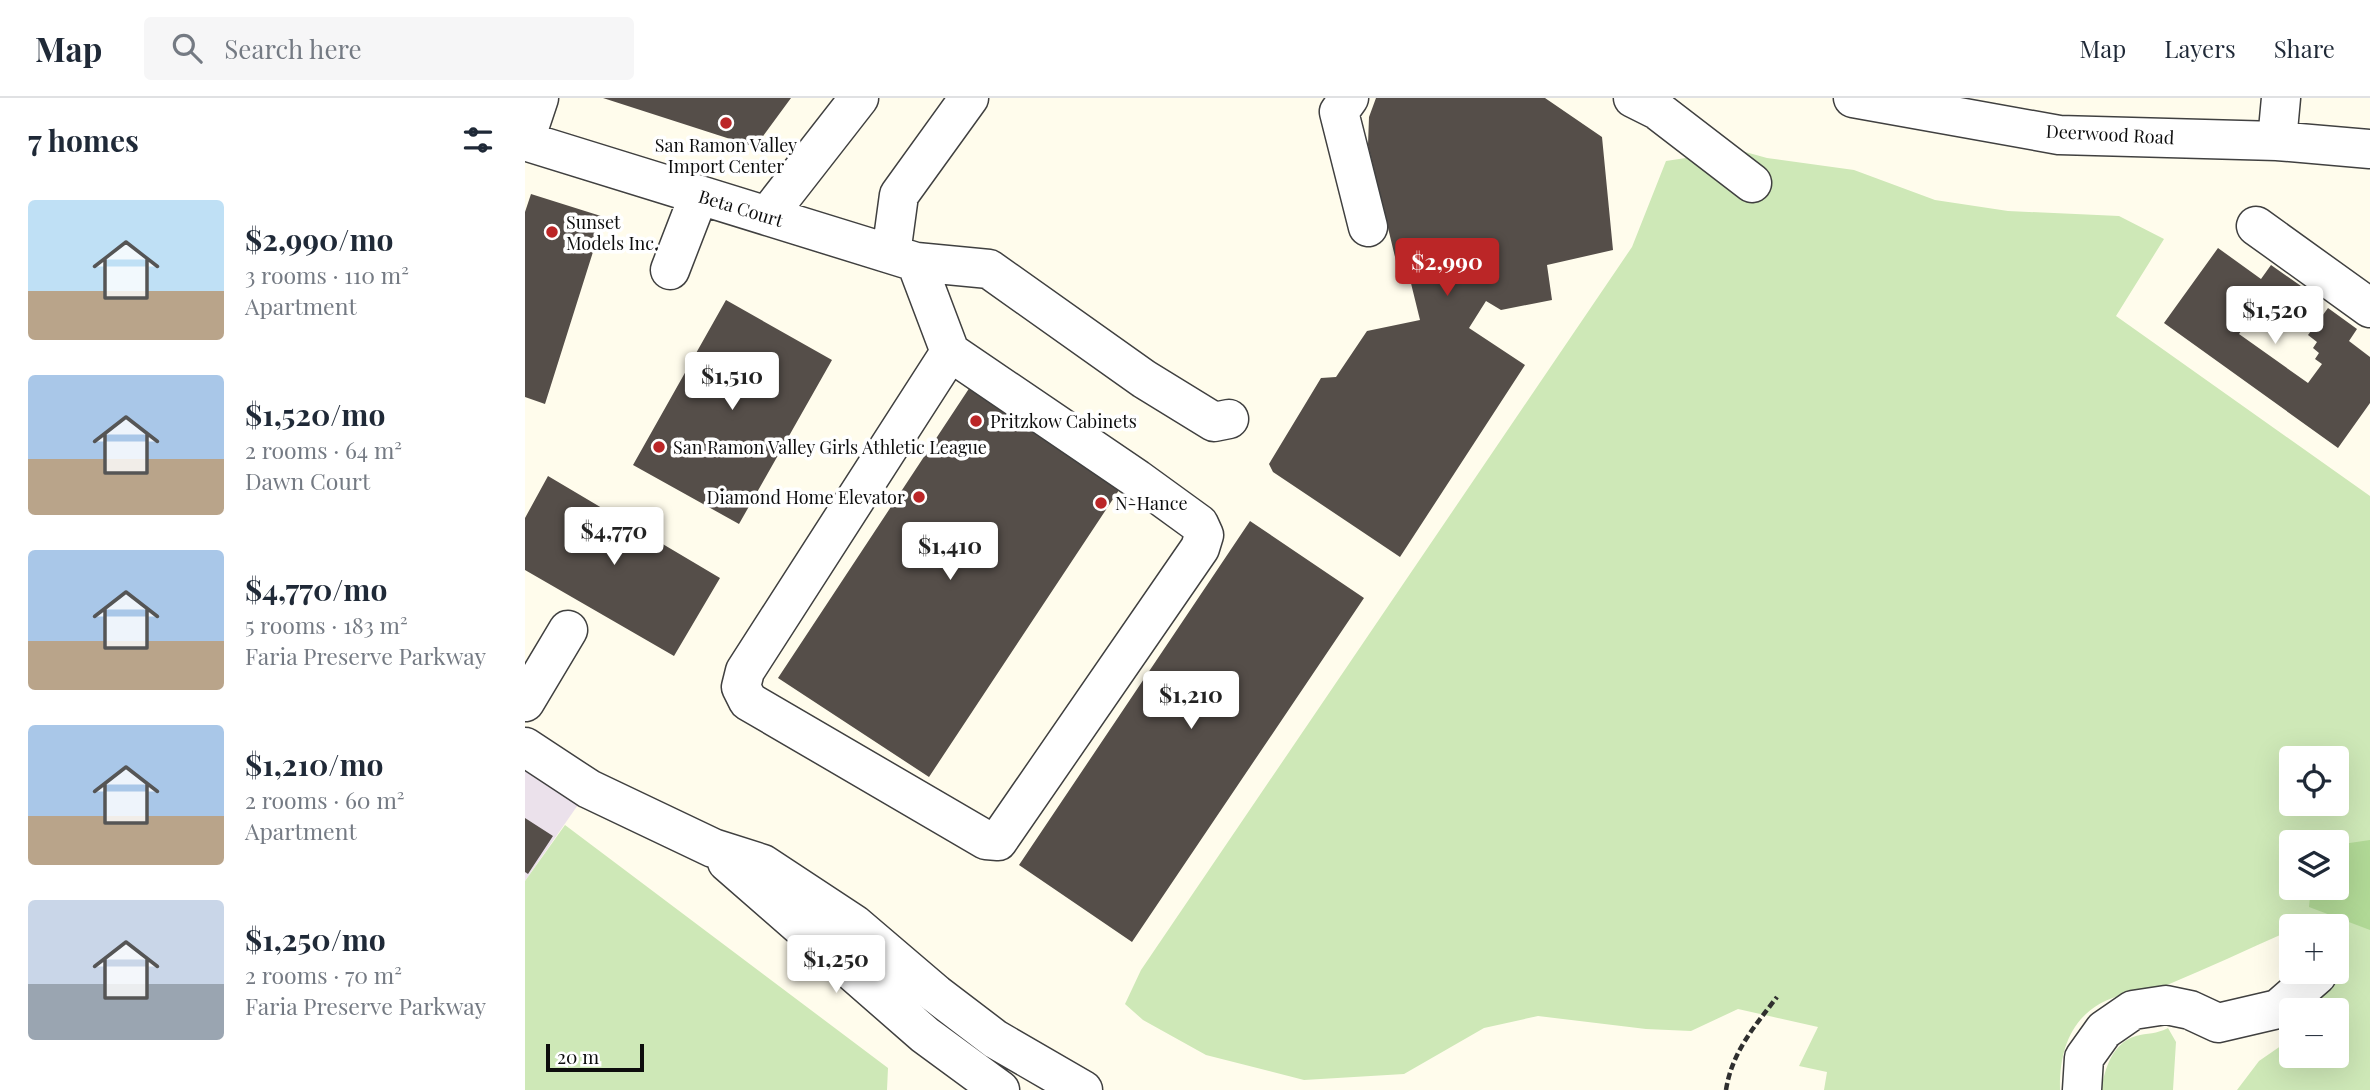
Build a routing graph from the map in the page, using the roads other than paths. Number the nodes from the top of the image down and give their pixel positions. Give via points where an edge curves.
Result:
1 (539, 98) edge
2 (859, 98) edge
3 (969, 98) edge
4 (1633, 98) edge
5 (1853, 98) edge
6 (2281, 98) edge
7 (1344, 105) edge
8 (525, 140) edge
9 (2277, 141) junction
10 (2370, 149) edge
11 (1752, 183) dead end
12 (699, 195) junction
13 (767, 216) junction
14 (2256, 226) dead end
15 (1368, 227) dead end
16 (904, 258) junction
17 (670, 270) dead end
18 (2370, 308) edge
19 (950, 352) junction
20 (1229, 419) dead end
21 (568, 630) dead end
22 (525, 702) edge
23 (525, 747) edge
24 (713, 848) junction
25 (2306, 984) edge
26 (1000, 1090) edge
27 (1083, 1090) edge
28 (2082, 1090) edge

1 - 8 street
2 - 13 street
3 - 16 street via 899,195
4 - 11 street via 1657,110
5 - 9 street, Deerwood Road via 2059,135
6 - 9 street
7 - 15 street
8 - 12 street, Beta Court
9 - 10 street, Deerwood Road
12 - 13 street, Beta Court
12 - 17 street
13 - 16 street, Beta Court
14 - 18 street
16 - 19 street
16 - 20 street, Beta Court via 989,270 1179,402 1213,422
19 - 19 street via 745,671 741,687 748,701 986,840 998,841 1200,548 1204,535 1199,524 1137,479
21 - 22 street
23 - 24 street via 589,789
24 - 26 street via 925,1035
24 - 27 street via 763,863 854,924 995,1039
25 - 28 street via 2278,1009 2218,1024 2190,1010 2166,1005 2133,1010 2103,1030 2084,1058

